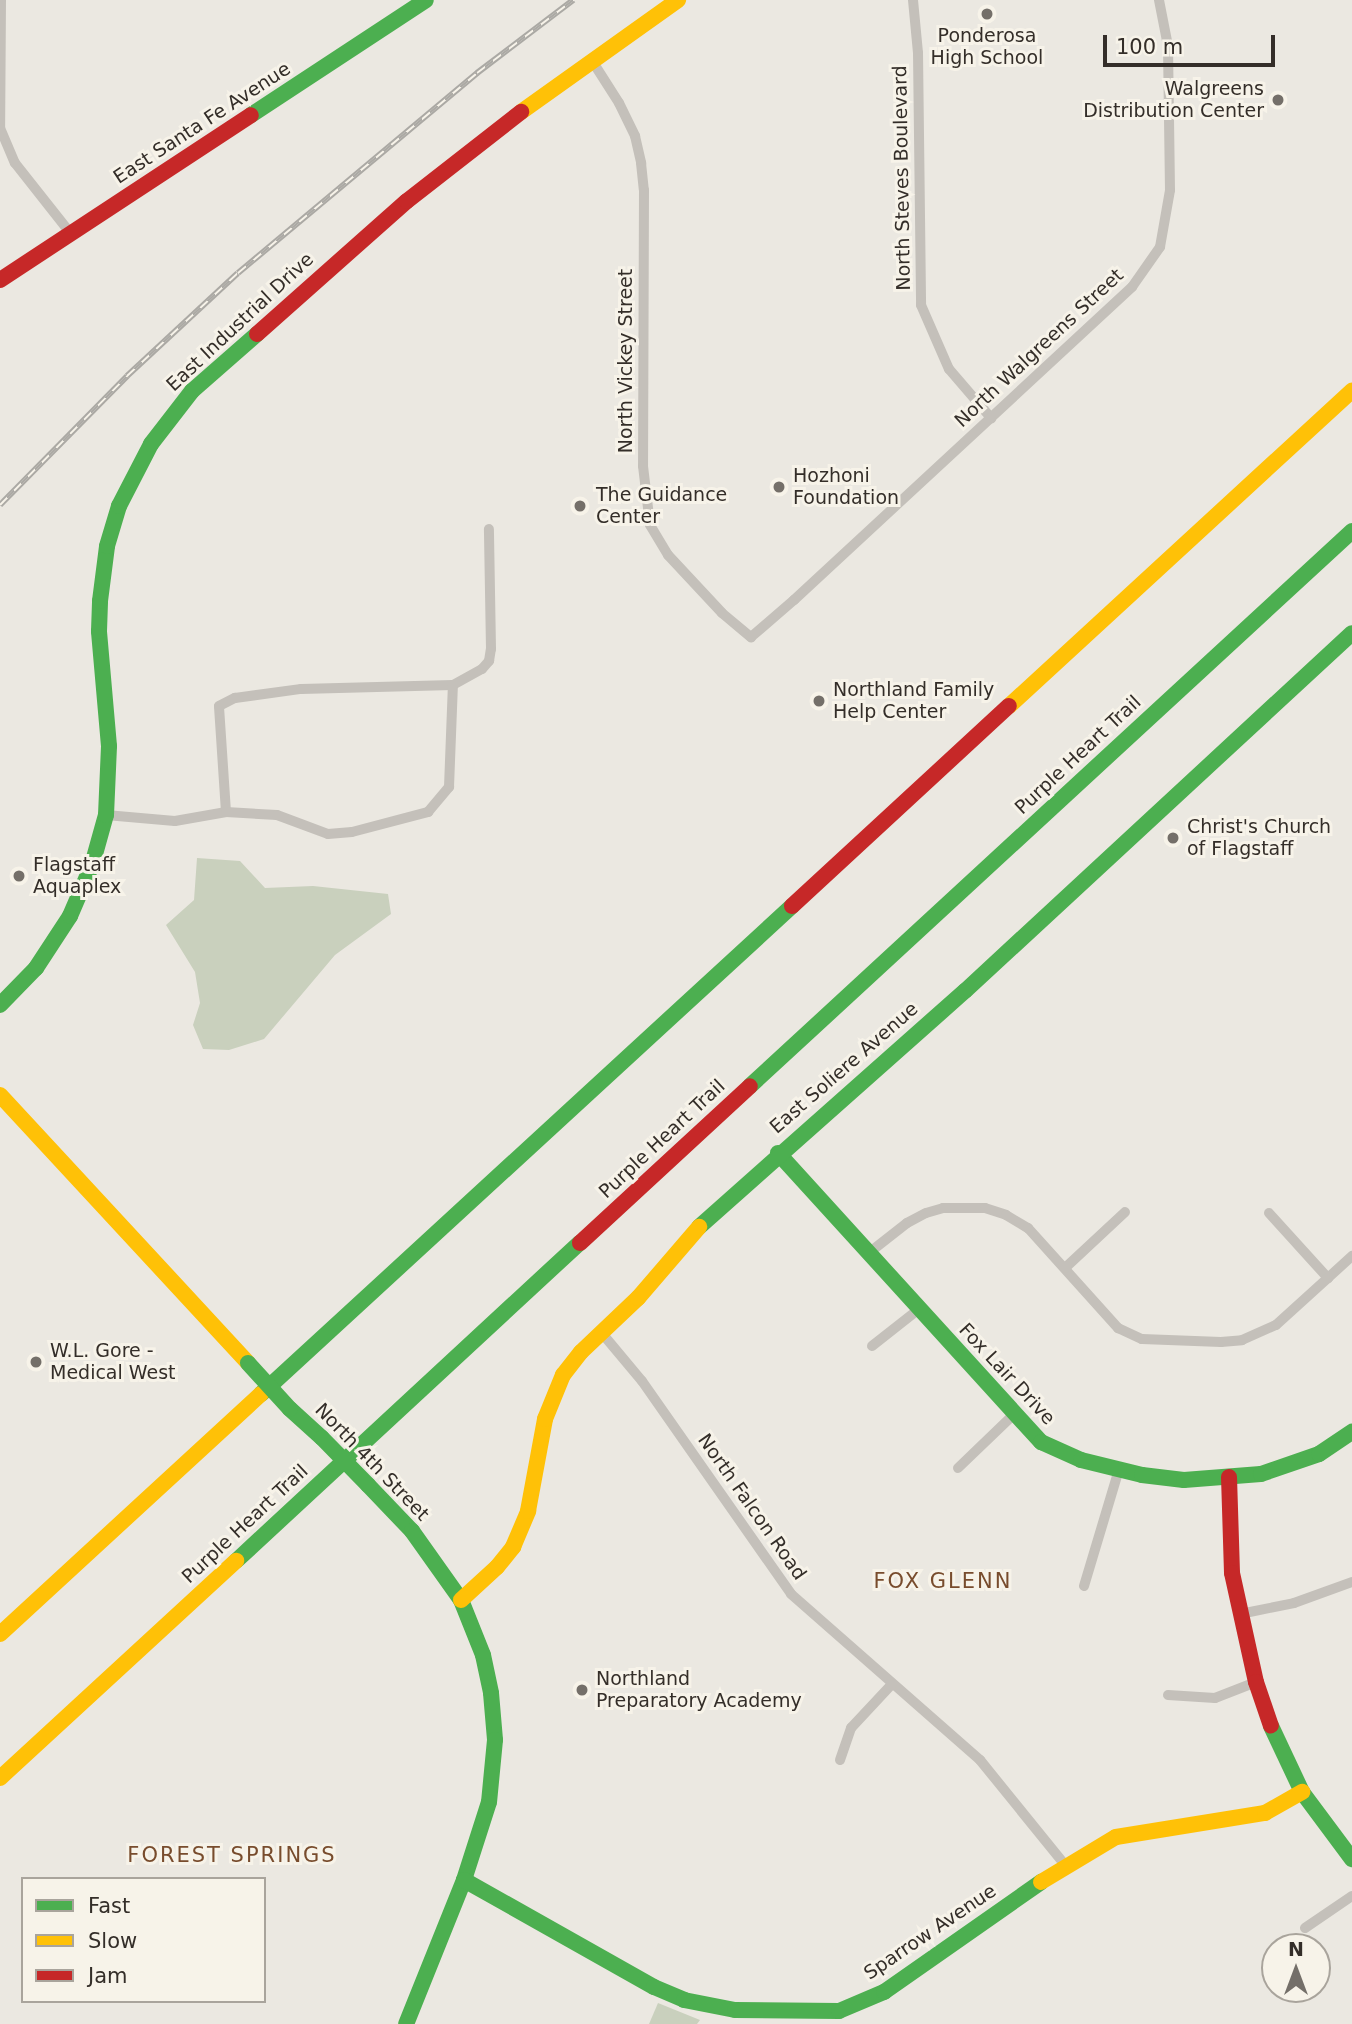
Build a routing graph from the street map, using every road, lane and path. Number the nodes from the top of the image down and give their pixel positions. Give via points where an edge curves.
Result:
1 (1, 0) edge
2 (426, 0) edge
3 (678, 0) edge
4 (913, 0) edge
5 (1159, 0) edge
6 (591, 59) junction
7 (71, 234) junction
8 (0, 281) edge
9 (1352, 391) edge
10 (991, 418) junction
11 (489, 529) dead end
12 (1352, 531) edge
13 (1352, 633) edge
14 (751, 637) joint
15 (453, 685) junction
16 (226, 812) junction
17 (106, 815) junction
18 (0, 1004) edge
19 (0, 1095) edge
20 (778, 1153) junction
21 (1125, 1212) dead end
22 (1269, 1213) dead end
23 (870, 1252) junction
24 (1352, 1256) edge
25 (1065, 1268) junction
26 (1328, 1278) junction
27 (919, 1309) junction
28 (601, 1332) junction
29 (872, 1346) dead end
30 (1013, 1415) junction
31 (1352, 1432) edge
32 (958, 1468) dead end
33 (1119, 1469) junction
34 (1229, 1477) junction
35 (1352, 1581) edge
36 (1084, 1586) dead end
37 (460, 1600) junction
38 (1240, 1614) junction
39 (0, 1634) edge
40 (1255, 1682) junction
41 (892, 1684) junction
42 (1168, 1695) dead end
43 (841, 1760) dead end
44 (0, 1778) edge
45 (1302, 1792) junction
46 (1352, 1858) edge
47 (1065, 1865) junction
48 (464, 1880) junction
49 (1352, 1896) edge
50 (1305, 1928) dead end
51 (787, 2018) edge
52 (406, 2024) edge

1 - 7 street via 0,128 15,163
2 - 7 main road, East Santa Fe Avenue
3 - 6 main road, East Industrial Drive
4 - 10 street, North Steves Boulevard via 918,53 921,305 949,369
5 - 10 street, North Walgreens Street via 1168,46 1170,177 1160,247 1132,287
6 - 14 street, North Vickey Street via 629,125 641,163 643,466 650,524 668,555
6 - 17 main road, East Industrial Drive via 485,137 325,272 192,391 151,444 119,506 101,590 99,631 109,746
7 - 8 main road, East Santa Fe Avenue
9 - 39 main road
10 - 14 street, North Walgreens Street
11 - 15 street via 489,660
12 - 44 main road, Purple Heart Trail
13 - 20 main road, East Soliere Avenue via 965,991
15 - 16 street via 301,689 235,698 219,706
15 - 16 street via 449,787 428,812 328,834 277,815
16 - 17 street via 175,821
17 - 18 main road, East Industrial Drive via 92,865 70,916 36,968
19 - 37 main road, North 4th Street, bridge via 290,1409 412,1531
20 - 23 main road, Fox Lair Drive
20 - 28 main road, East Soliere Avenue via 695,1230 638,1298
21 - 25 street
22 - 26 street
23 - 25 street via 926,1213 943,1208 985,1208 1028,1228
23 - 27 main road, Fox Lair Drive
24 - 26 street
25 - 26 street via 1118,1328 1142,1339 1221,1342 1261,1334
27 - 29 street
27 - 30 main road, Fox Lair Drive
28 - 37 main road, East Soliere Avenue via 564,1375 553,1396 528,1511 513,1547
28 - 41 street, North Falcon Road via 642,1381 791,1594
30 - 32 street
30 - 33 main road, Fox Lair Drive via 1041,1442 1081,1460
31 - 34 main road, Fox Lair Drive via 1319,1454 1261,1474
33 - 34 main road, Fox Lair Drive via 1184,1480
33 - 36 street
34 - 38 main road via 1233,1573
35 - 38 street via 1294,1603
37 - 48 main road, North 4th Street via 483,1655 495,1740 489,1802
38 - 40 main road
40 - 42 street via 1215,1698
40 - 45 main road
41 - 43 street via 851,1728
41 - 47 street, North Falcon Road via 981,1760
45 - 46 main road
45 - 47 main road, Sparrow Avenue via 1265,1813 1116,1837
47 - 51 main road, Sparrow Avenue via 884,1992 839,2011
48 - 51 main road, Sparrow Avenue via 684,2000
48 - 52 main road, North 4th Street
49 - 50 street

